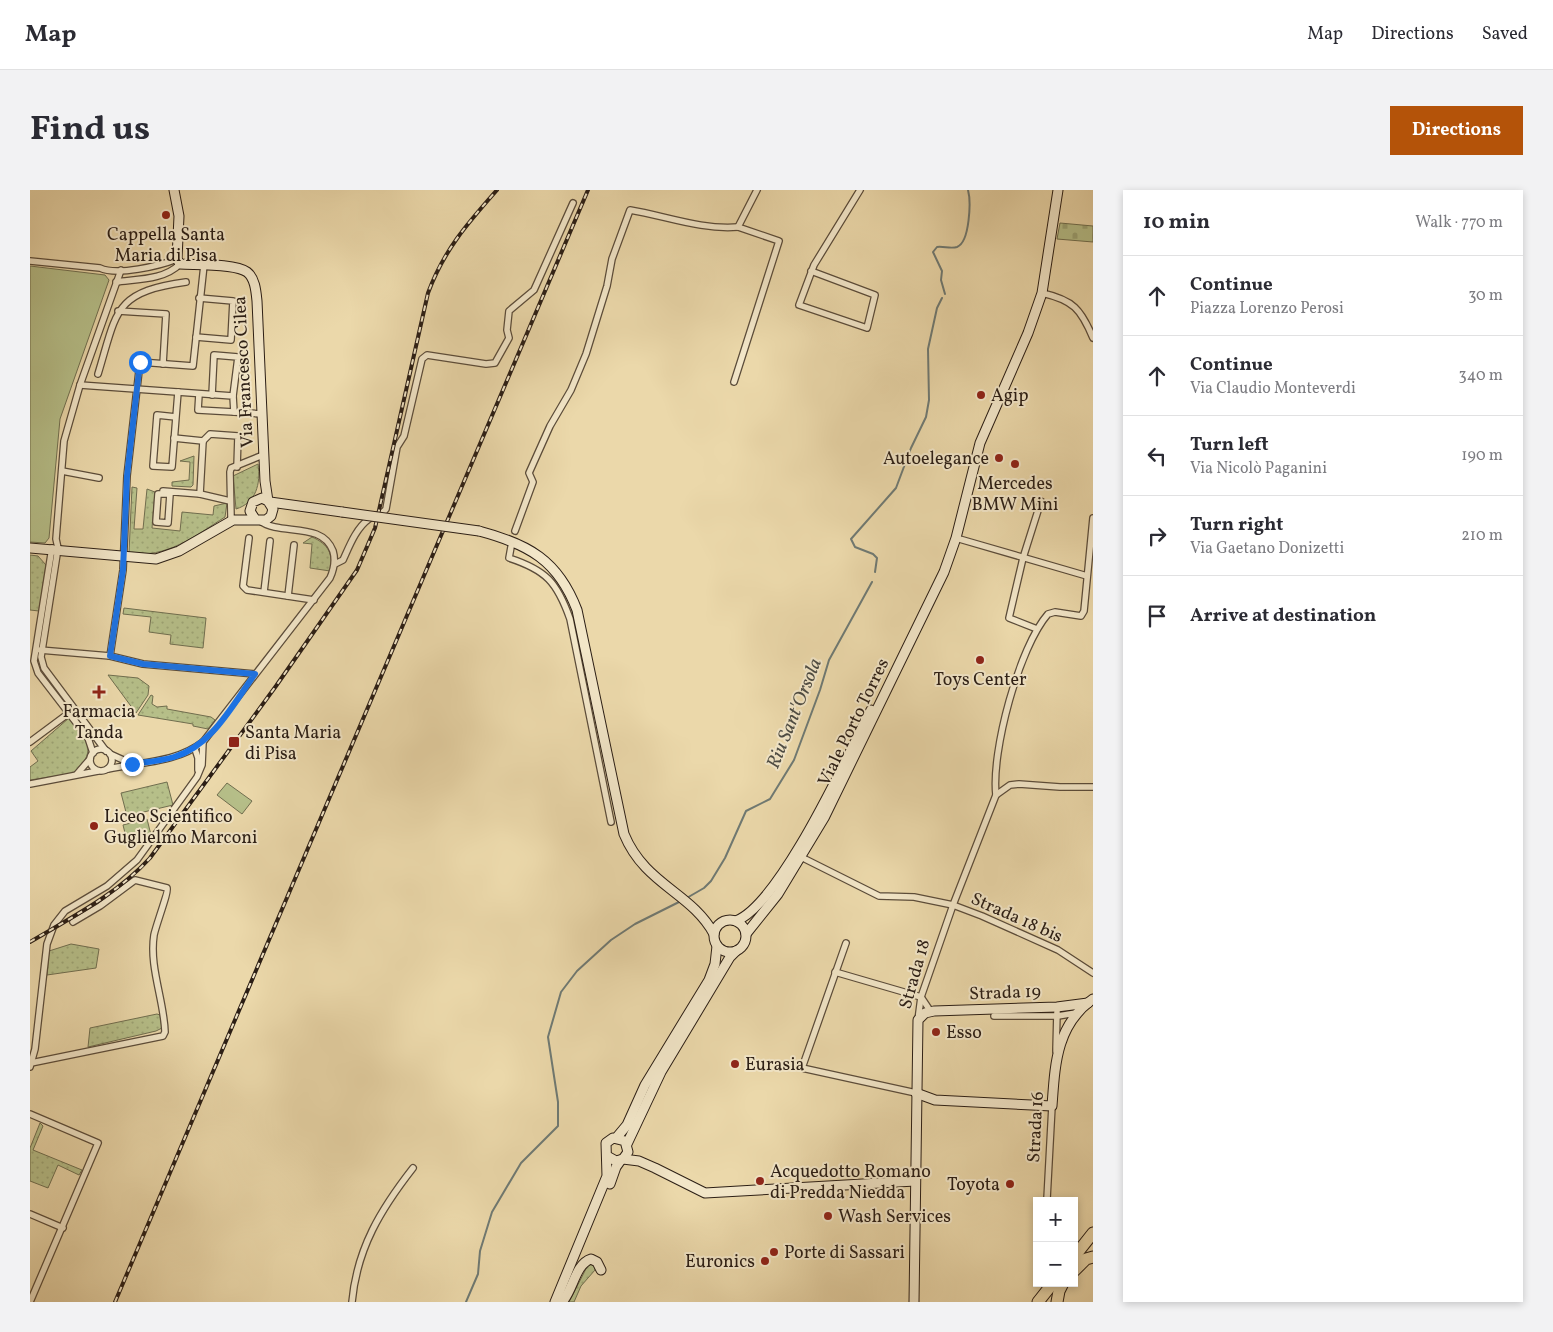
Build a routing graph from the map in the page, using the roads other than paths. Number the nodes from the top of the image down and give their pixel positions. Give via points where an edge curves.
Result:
1 (174, 190) edge
2 (757, 190) edge
3 (860, 190) edge
4 (1058, 190) edge
5 (573, 203) dead end
6 (738, 227) junction
7 (30, 261) edge
8 (179, 261) junction
9 (204, 265) junction
10 (121, 270) junction
11 (811, 271) junction
12 (109, 272) junction
13 (116, 282) junction
14 (186, 282) dead end
15 (1042, 293) junction
16 (199, 298) junction
17 (118, 312) junction
18 (196, 337) junction
19 (1093, 338) edge
20 (163, 364) junction
21 (98, 374) dead end
22 (734, 382) dead end
23 (80, 385) junction
24 (137, 389) junction
25 (178, 392) junction
26 (199, 394) junction
27 (212, 395) junction
28 (232, 396) junction
29 (234, 412) junction
30 (262, 414) junction
31 (176, 417) junction
32 (174, 438) junction
33 (203, 441) junction
34 (263, 455) junction
35 (237, 467) junction
36 (62, 471) junction
37 (99, 478) dead end
38 (265, 481) junction
39 (163, 494) junction
40 (200, 494) junction
41 (266, 500) junction
42 (230, 501) junction
43 (1041, 501) dead end
44 (290, 504) junction
45 (250, 508) junction
46 (963, 510) junction
47 (271, 516) junction
48 (231, 517) junction
49 (1093, 518) edge
50 (257, 520) junction
51 (217, 528) junction
52 (282, 528) junction
53 (515, 531) dead end
54 (249, 538) dead end
55 (956, 538) junction
56 (270, 541) dead end
57 (294, 545) dead end
58 (510, 547) dead end
59 (30, 548) edge
60 (56, 550) junction
61 (122, 558) junction
62 (1023, 558) junction
63 (335, 564) junction
64 (1087, 576) junction
65 (264, 592) junction
66 (288, 596) junction
67 (314, 600) junction
68 (1036, 629) junction
69 (39, 650) junction
70 (110, 656) junction
71 (255, 674) junction
72 (68, 713) junction
73 (30, 742) edge
74 (203, 742) junction
75 (601, 743) junction
76 (195, 749) junction
77 (108, 752) junction
78 (92, 756) junction
79 (132, 764) junction
80 (108, 769) junction
81 (98, 771) junction
82 (75, 776) junction
83 (197, 777) junction
84 (30, 784) edge
85 (1093, 787) edge
86 (996, 795) junction
87 (612, 822) dead end
88 (800, 857) junction
89 (953, 905) junction
90 (701, 914) junction
91 (725, 921) junction
92 (72, 922) dead end
93 (736, 922) junction
94 (714, 934) junction
95 (746, 934) junction
96 (846, 943) dead end
97 (717, 946) junction
98 (736, 951) junction
99 (835, 972) junction
100 (1093, 973) edge
101 (921, 997) junction
102 (1090, 1001) edge
103 (1076, 1009) junction
104 (934, 1011) junction
105 (1059, 1012) junction
106 (994, 1016) dead end
107 (918, 1020) junction
108 (1056, 1058) junction
109 (31, 1065) edge
110 (916, 1093) junction
111 (934, 1100) junction
112 (1052, 1106) junction
113 (30, 1114) edge
114 (916, 1114) junction
115 (617, 1137) junction
116 (625, 1154) junction
117 (607, 1156) junction
118 (413, 1168) dead end
119 (915, 1181) junction
120 (1047, 1197) edge
121 (30, 1214) edge
122 (62, 1228) junction
123 (1093, 1233) edge
124 (1078, 1252) edge
125 (1093, 1257) edge
126 (1078, 1267) edge
127 (601, 1270) dead end
128 (1050, 1287) edge
129 (1062, 1287) edge
130 (30, 1302) edge
131 (352, 1302) edge
132 (555, 1302) edge
133 (562, 1302) edge
134 (914, 1302) edge
135 (1038, 1302) edge
136 (1057, 1302) edge

1 - 8 main road via 179,216
2 - 6 street
3 - 11 street
4 - 15 main road, Viale Porto Torres
5 - 63 street via 534,290 509,311 509,338 494,364 436,355 422,359 404,436 397,447 386,509 366,521 342,560
6 - 22 street via 779,240
6 - 53 street via 694,225 671,217 630,210 612,259 586,354 529,473 533,482
7 - 12 street, Via Francesco Cilea via 100,268
8 - 9 main road, Via Francesco Cilea
8 - 10 street, Via Francesco Cilea
8 - 13 street via 175,269 159,276
9 - 16 street
9 - 30 main road, Via Francesco Cilea via 238,268 247,272 254,282
10 - 12 street, Via Francesco Cilea
10 - 13 street
11 - 11 street via 799,305 867,328 875,296
12 - 13 street
13 - 23 street
14 - 17 street via 135,295
15 - 19 street via 1064,298 1079,310
15 - 46 main road, Viale Porto Torres via 980,443
16 - 18 street
16 - 18 street via 233,301 231,340
17 - 20 street via 166,314
17 - 21 street
18 - 20 street via 193,366
20 - 24 street via 140,362
23 - 24 street
23 - 36 street via 64,441
24 - 25 street
24 - 61 street
25 - 26 street
25 - 31 street
26 - 27 street
26 - 29 street via 198,410
27 - 28 street
27 - 28 street via 214,355 238,357
28 - 29 street
29 - 30 street
30 - 34 main road, Via Francesco Cilea
31 - 32 street
31 - 32 street via 157,415 153,466 172,467
32 - 33 street
33 - 35 street via 210,434 238,436
33 - 40 street
34 - 35 street
34 - 38 main road, Via Francesco Cilea
35 - 42 street via 230,472
36 - 37 street
36 - 60 street
38 - 41 main road, Via Francesco Cilea
38 - 44 main road via 272,494
39 - 39 street via 158,494 156,522 168,523 170,494
39 - 40 street via 163,491
40 - 42 street
41 - 44 main road
41 - 45 main road via 253,502
41 - 47 main road
42 - 48 street
43 - 62 street
44 - 47 main road
44 - 75 main road, bridge via 479,531 508,538 548,561 565,584 577,610
45 - 48 main road
45 - 50 main road
46 - 55 main road, Viale Porto Torres
46 - 93 main road, Viale Porto Torres via 916,619 810,827 781,876 752,913
47 - 50 main road
47 - 52 street
48 - 51 main road
49 - 64 street
50 - 51 main road via 238,518
50 - 52 street via 270,527
51 - 61 main road via 169,556 144,560
52 - 63 street via 319,535 331,547
54 - 65 street via 243,586 246,590
55 - 62 street
55 - 88 main road, Viale Porto Torres via 930,604 824,818
56 - 65 street
57 - 66 street
58 - 75 street via 508,558 543,573 564,601
59 - 60 main road
60 - 61 main road
60 - 69 street
60 - 69 street
61 - 70 street
62 - 64 street
62 - 68 street via 1009,618
63 - 67 street via 330,578
64 - 68 street via 1081,616 1052,612
65 - 66 street
66 - 67 street
67 - 71 street
68 - 86 street, Strada 18 via 1023,656 1004,727
69 - 70 street
69 - 72 street via 34,661 38,674
69 - 77 street via 44,668
70 - 71 street via 143,664
71 - 74 street
72 - 73 street
72 - 78 street via 88,738
74 - 76 street
74 - 83 street via 202,765
75 - 87 street
75 - 90 main road via 624,834 632,852 646,870
76 - 79 street via 172,758
76 - 83 street
77 - 78 street via 99,750
77 - 79 street
77 - 80 street via 112,760
78 - 81 street via 94,768
78 - 82 street
79 - 80 street
80 - 81 street
81 - 82 street
82 - 84 street
83 - 109 street via 137,860 107,886 65,911 54,925 47,944
85 - 86 street via 1019,784 1010,785
86 - 89 street, Strada 18
88 - 89 street, Strada 18 bis via 879,896 914,897
88 - 95 main road, Viale Porto Torres via 766,910
89 - 100 street, Strada 18 bis via 1058,950
89 - 101 street, Strada 18
90 - 91 main road
90 - 94 main road
91 - 93 main road
91 - 94 main road
92 - 109 street via 135,880 167,888 169,893 156,920 154,937 155,968 165,1032 163,1036
93 - 95 main road
94 - 97 main road
95 - 98 main road via 744,944
96 - 99 street
97 - 98 main road via 729,952
97 - 115 main road via 715,964 708,980 645,1085 627,1125
98 - 116 main road via 661,1072
99 - 101 street
99 - 110 street via 802,1068
101 - 104 street
101 - 107 street, Strada 18
102 - 103 main road, Strada 19
103 - 105 main road, Strada 19
103 - 108 main road, Strada 16 via 1064,1030
104 - 105 main road, Strada 19
104 - 107 main road, Strada 19 via 925,1013
105 - 106 street
105 - 108 street, Strada 16
107 - 110 main road, Strada 18
108 - 112 main road, Strada 16
110 - 111 main road
110 - 114 main road, Strada 18
111 - 112 main road
111 - 114 main road via 923,1104
112 - 120 street, Strada 16
113 - 122 street via 98,1144
114 - 119 main road, Strada 18
115 - 116 main road
115 - 117 main road via 606,1143
116 - 117 main road via 611,1160
116 - 119 main road via 705,1193
116 - 133 main road via 616,1166
117 - 132 main road via 607,1176
118 - 131 street via 366,1240
119 - 134 main road, Strada 18
121 - 122 street
122 - 130 street
123 - 124 highway
125 - 126 highway
127 - 133 main road via 594,1260 582,1264 569,1295
128 - 135 highway
129 - 136 highway

